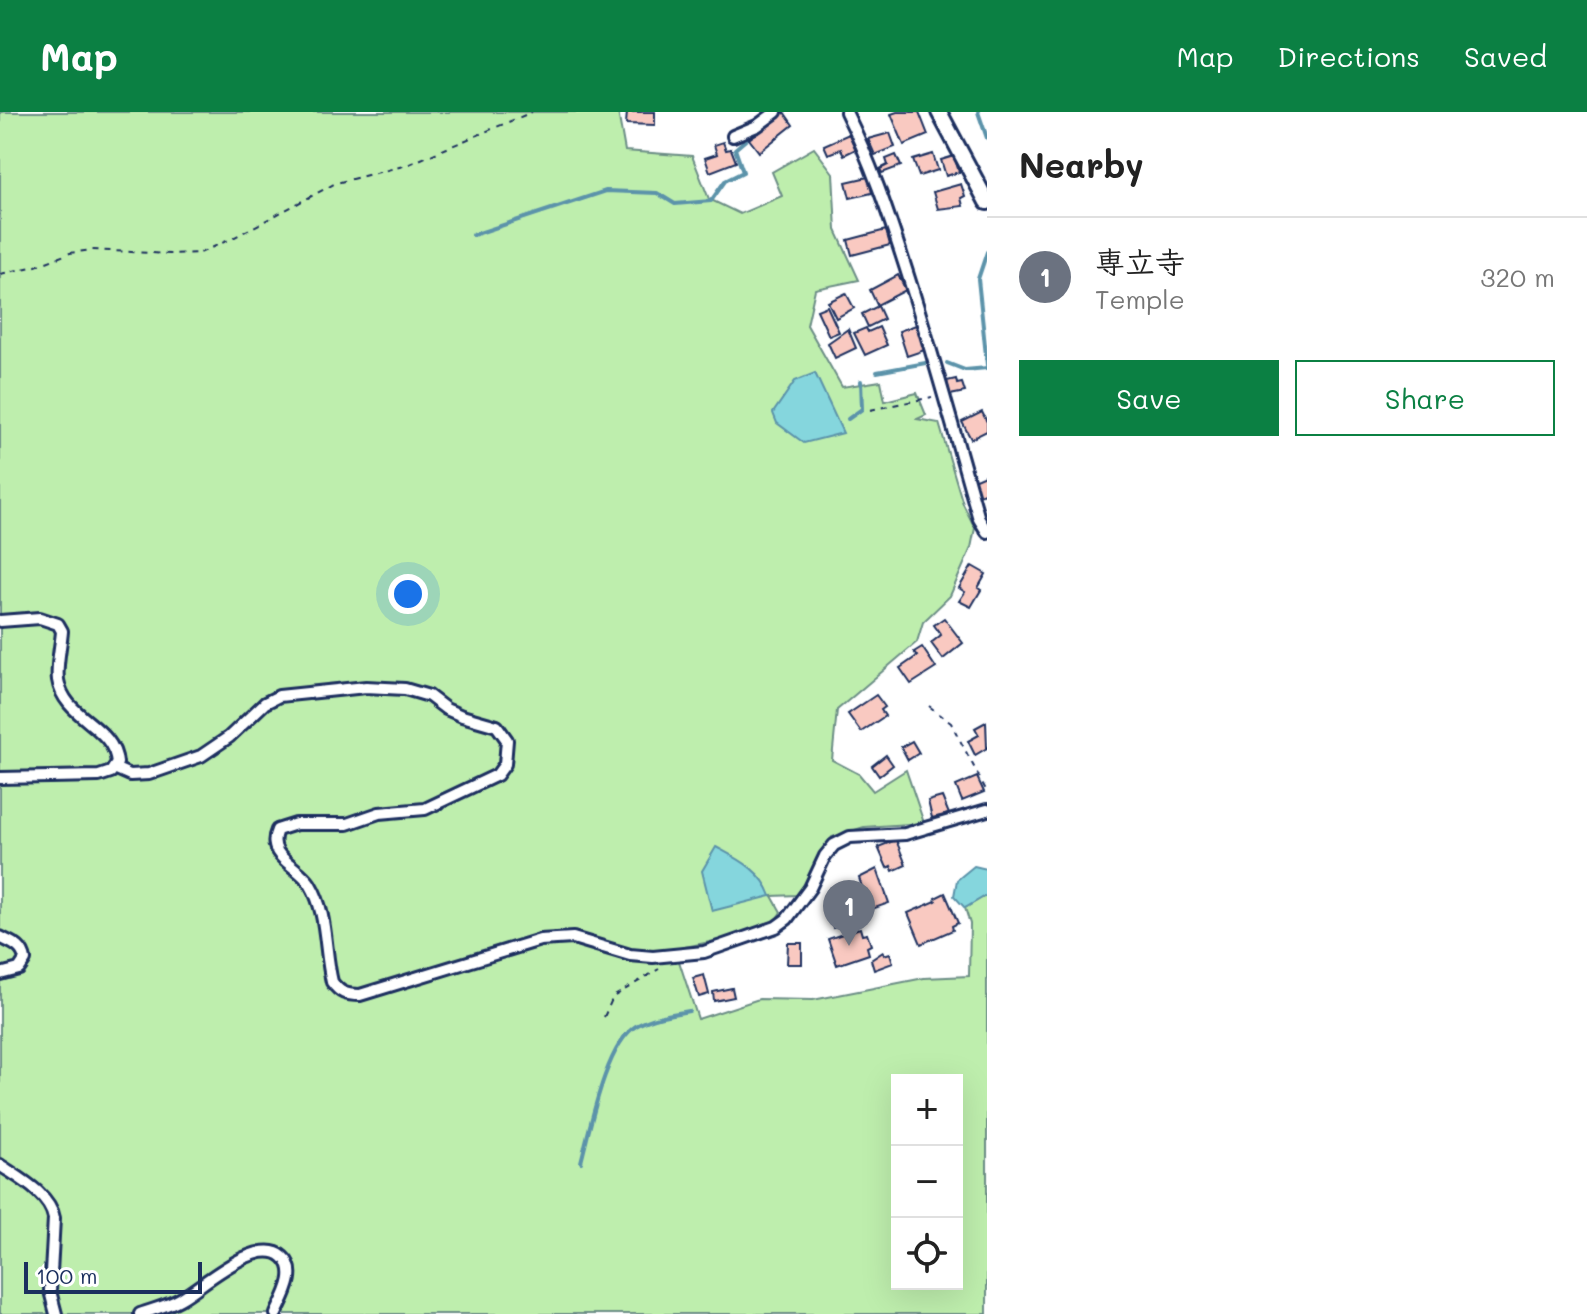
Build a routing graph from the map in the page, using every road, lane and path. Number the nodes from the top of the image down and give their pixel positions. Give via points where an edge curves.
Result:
1 (532, 112) edge
2 (776, 112) edge
3 (846, 112) edge
4 (939, 112) edge
5 (733, 136) dead end
6 (987, 202) edge
7 (0, 274) edge
8 (945, 394) junction
9 (870, 410) dead end
10 (987, 532) edge
11 (0, 621) edge
12 (929, 706) dead end
13 (114, 768) junction
14 (0, 778) edge
15 (987, 792) edge
16 (987, 810) edge
17 (0, 937) edge
18 (658, 969) dead end
19 (0, 974) edge
20 (604, 1017) dead end
21 (0, 1165) edge
22 (56, 1314) edge
23 (140, 1314) edge
24 (276, 1314) edge

1 - 7 path via 407,165 336,183 200,253 92,250
2 - 5 street
3 - 8 street via 875,175
4 - 6 main road
8 - 9 path
8 - 10 street
11 - 13 street via 40,618 58,624 62,693 109,738 116,750
12 - 15 path via 951,723
13 - 14 street via 99,776
13 - 16 street via 130,775 149,774 201,756 265,703 293,693 405,689 497,726 507,740 505,764 488,781 413,812 277,830 274,848 309,882 324,920 332,982 346,995 559,937 630,955 704,952 787,919 834,845 850,837 905,834
17 - 19 street via 24,952 25,960 19,969
18 - 20 path via 613,997
21 - 22 street via 53,1207 50,1291
23 - 24 street via 178,1300 236,1262 266,1251 286,1259 291,1272

